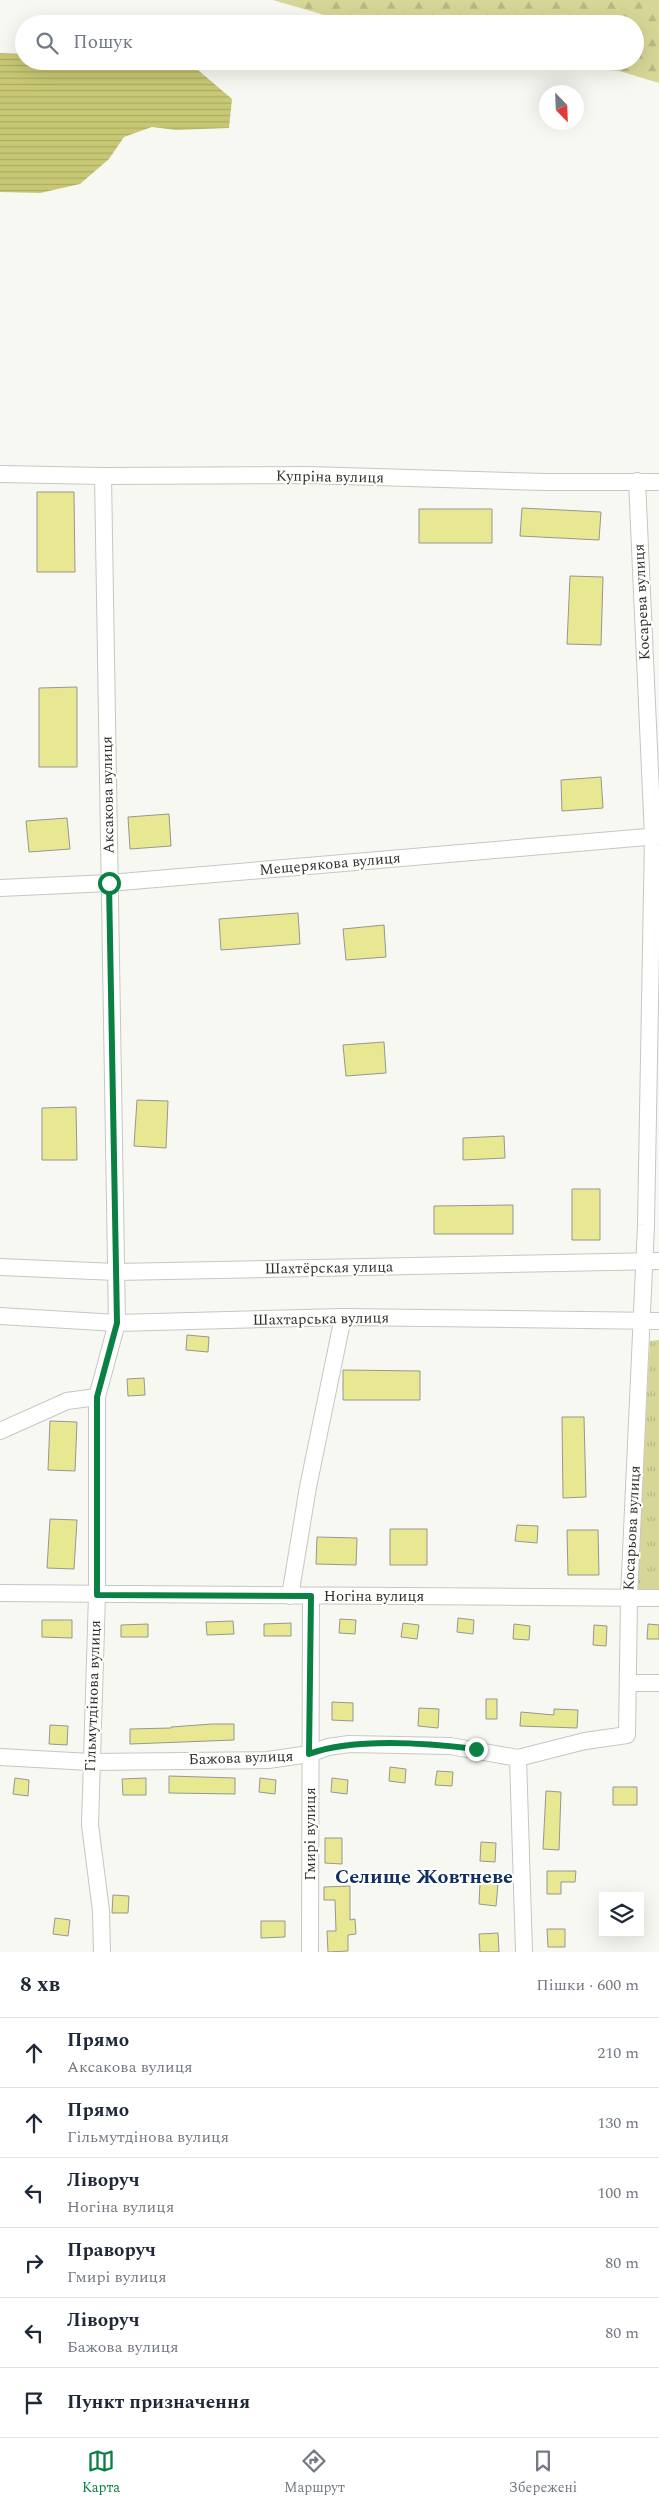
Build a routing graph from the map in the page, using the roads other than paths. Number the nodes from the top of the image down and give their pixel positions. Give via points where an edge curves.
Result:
1 (0, 474) edge
2 (103, 476) junction
3 (637, 481) junction
4 (659, 482) edge
5 (656, 837) edge
6 (109, 883) junction
7 (0, 888) edge
8 (652, 1261) edge
9 (0, 1267) edge
10 (116, 1272) junction
11 (0, 1316) edge
12 (343, 1317) junction
13 (659, 1321) edge
14 (642, 1322) junction
15 (117, 1323) junction
16 (97, 1397) junction
17 (0, 1431) edge
18 (0, 1593) edge
19 (97, 1595) junction
20 (290, 1596) junction
21 (311, 1596) junction
22 (629, 1597) junction
23 (659, 1598) edge
24 (628, 1683) junction
25 (659, 1683) edge
26 (627, 1735) joint
27 (309, 1754) junction
28 (0, 1757) edge
29 (518, 1758) junction
30 (90, 1762) junction
31 (102, 1952) edge
32 (310, 1952) edge
33 (524, 1952) edge

1 - 2 street, Купріна вулиця
2 - 3 street, Купріна вулиця via 308,475 545,482
2 - 6 street, Аксакова вулиця
3 - 4 street, Купріна вулиця
3 - 5 street, Косарева вулиця
5 - 6 street, Мещерякова вулиця
5 - 8 street, Косарева вулиця
6 - 7 street, Мещерякова вулиця
6 - 10 street, Аксакова вулиця
8 - 10 street, Шахтёрская улица
8 - 14 street, Косарева вулиця
9 - 10 street, Шахтёрская улица
10 - 15 street, Аксакова вулиця
11 - 15 street, Шахтарська вулиця
12 - 14 street, Шахтарська вулиця
12 - 15 street, Шахтарська вулиця
12 - 20 street via 308,1487
13 - 14 street, Шахтарська вулиця
14 - 22 street, Косарьова вулиця
15 - 16 street, Гільмутдінова вулиця
16 - 17 street via 67,1401
16 - 19 street, Гільмутдінова вулиця
18 - 19 street, Ногіна вулиця
19 - 20 street, Ногіна вулиця
19 - 30 street, Гільмутдінова вулиця
20 - 21 street, Ногіна вулиця
21 - 22 street, Ногіна вулиця
21 - 27 street, Гмирі вулиця
22 - 23 street, Ногіна вулиця
22 - 24 street, Косарьова вулиця
24 - 25 street
24 - 26 street, Косарьова вулиця
26 - 29 street, Бажова вулиця via 585,1741
27 - 29 street, Бажова вулиця via 349,1744 450,1746
27 - 30 street, Бажова вулиця via 268,1760
27 - 32 street, Гмирі вулиця
28 - 30 street, Бажова вулиця
29 - 33 street
30 - 31 street, Гільмутдінова вулиця via 90,1825 101,1911

